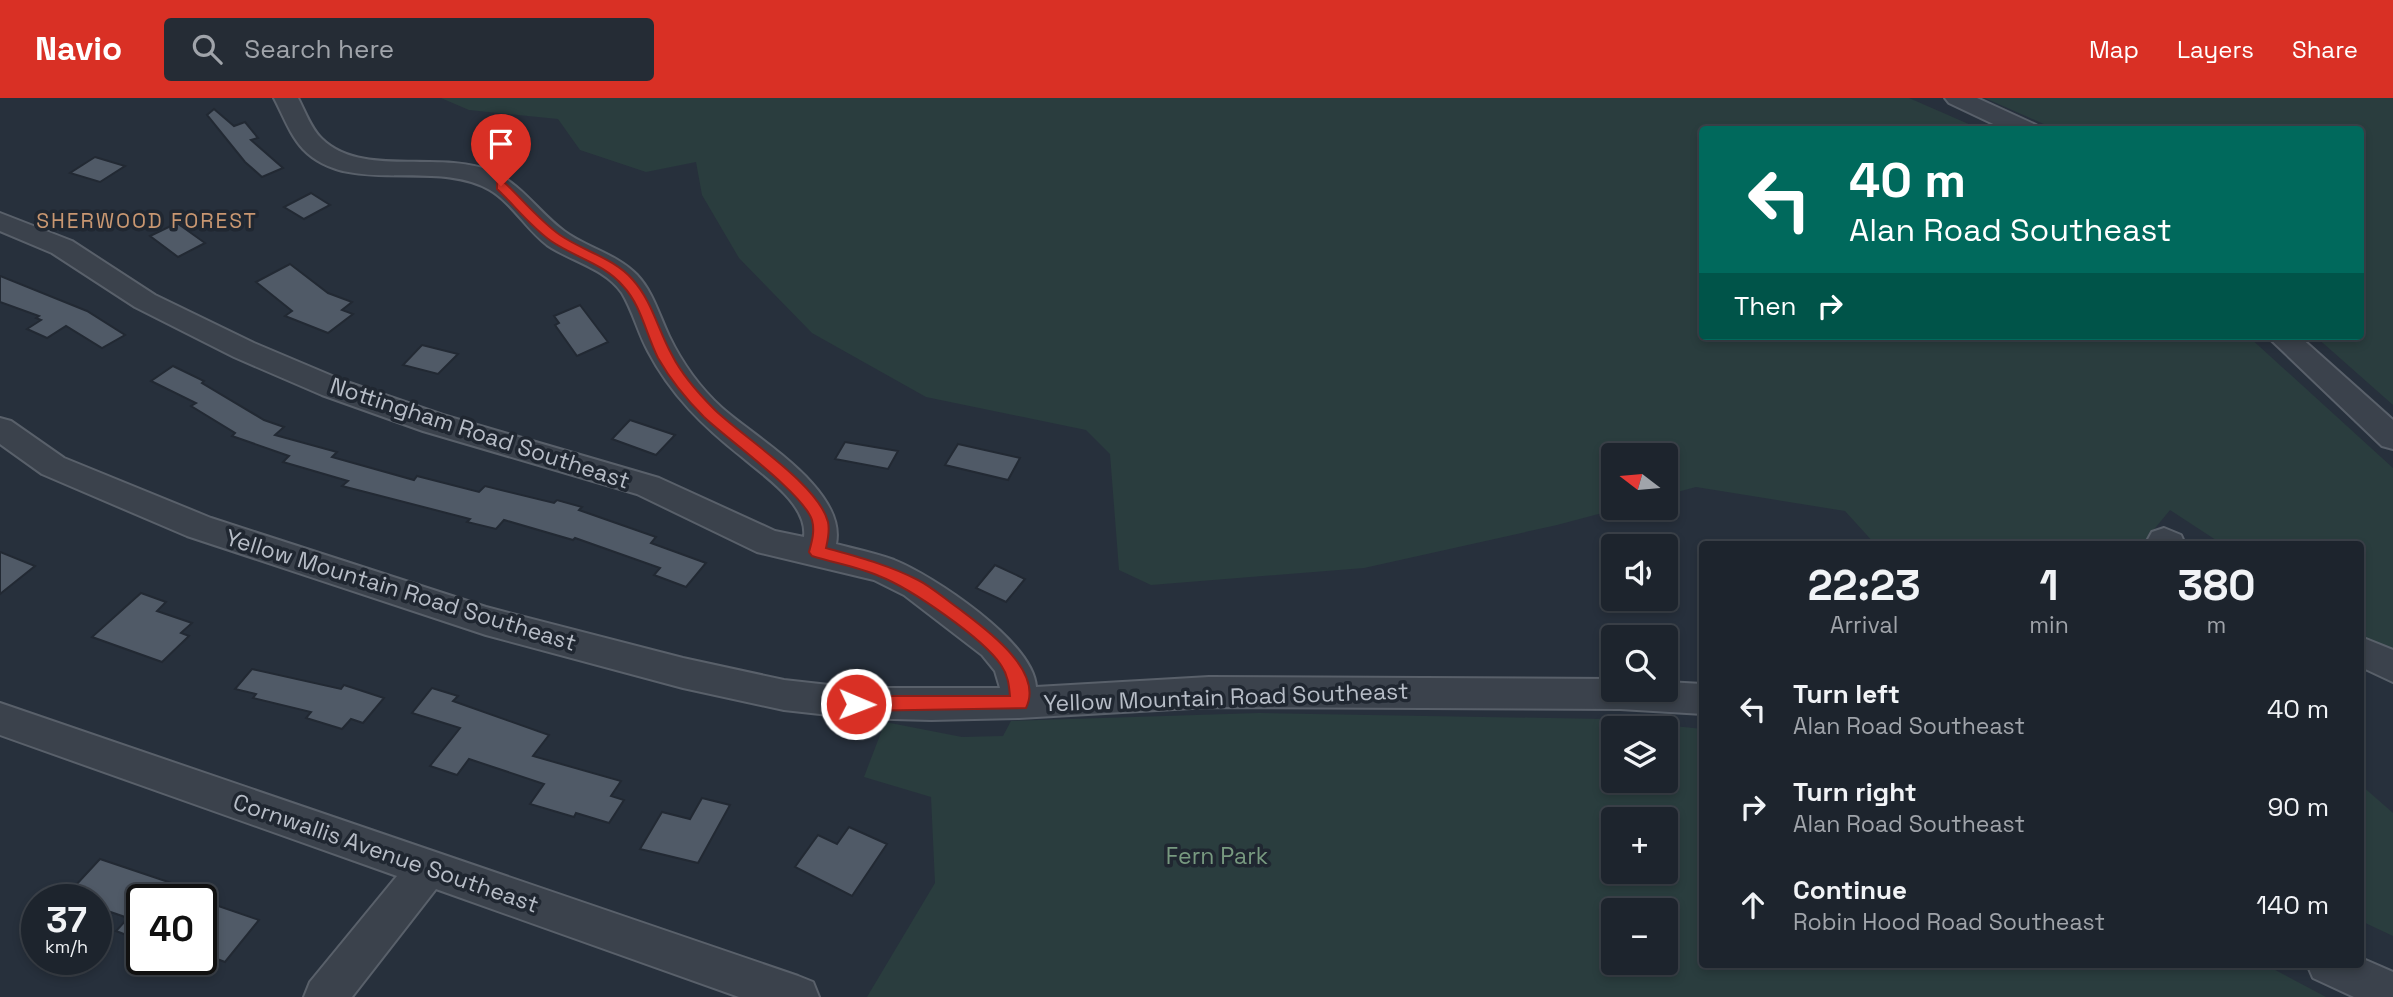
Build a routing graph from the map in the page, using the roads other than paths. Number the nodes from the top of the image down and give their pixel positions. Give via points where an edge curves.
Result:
1 (286, 98) edge
2 (1957, 98) edge
3 (2018, 126) edge
4 (0, 221) edge
5 (2285, 340) edge
6 (0, 429) edge
7 (2393, 438) edge
8 (817, 552) junction
9 (2364, 652) edge
10 (2393, 667) edge
11 (1699, 699) edge
12 (1019, 703) junction
13 (0, 719) edge
14 (428, 868) junction
15 (2337, 968) edge
16 (785, 992) edge
17 (2393, 993) edge
18 (324, 997) edge

1 - 8 street via 311,144 322,153 364,165 461,171 487,178 554,237 615,271 638,296 666,358 685,386 811,505 820,521
2 - 3 street
4 - 8 street, Nottingham Road Southeast via 62,247 145,301 333,388 648,486 769,543
5 - 7 street
6 - 12 street, Yellow Mountain Road Southeast via 53,466 199,527 486,621 784,695 856,704
8 - 12 street, Nottingham Road Southeast via 883,570 916,586 994,645 1018,681
9 - 10 street
11 - 12 street, Yellow Mountain Road Southeast via 1339,691 1209,692
13 - 14 street, Cornwallis Avenue Southeast
14 - 16 street, Cornwallis Avenue Southeast
14 - 18 street
15 - 17 street

